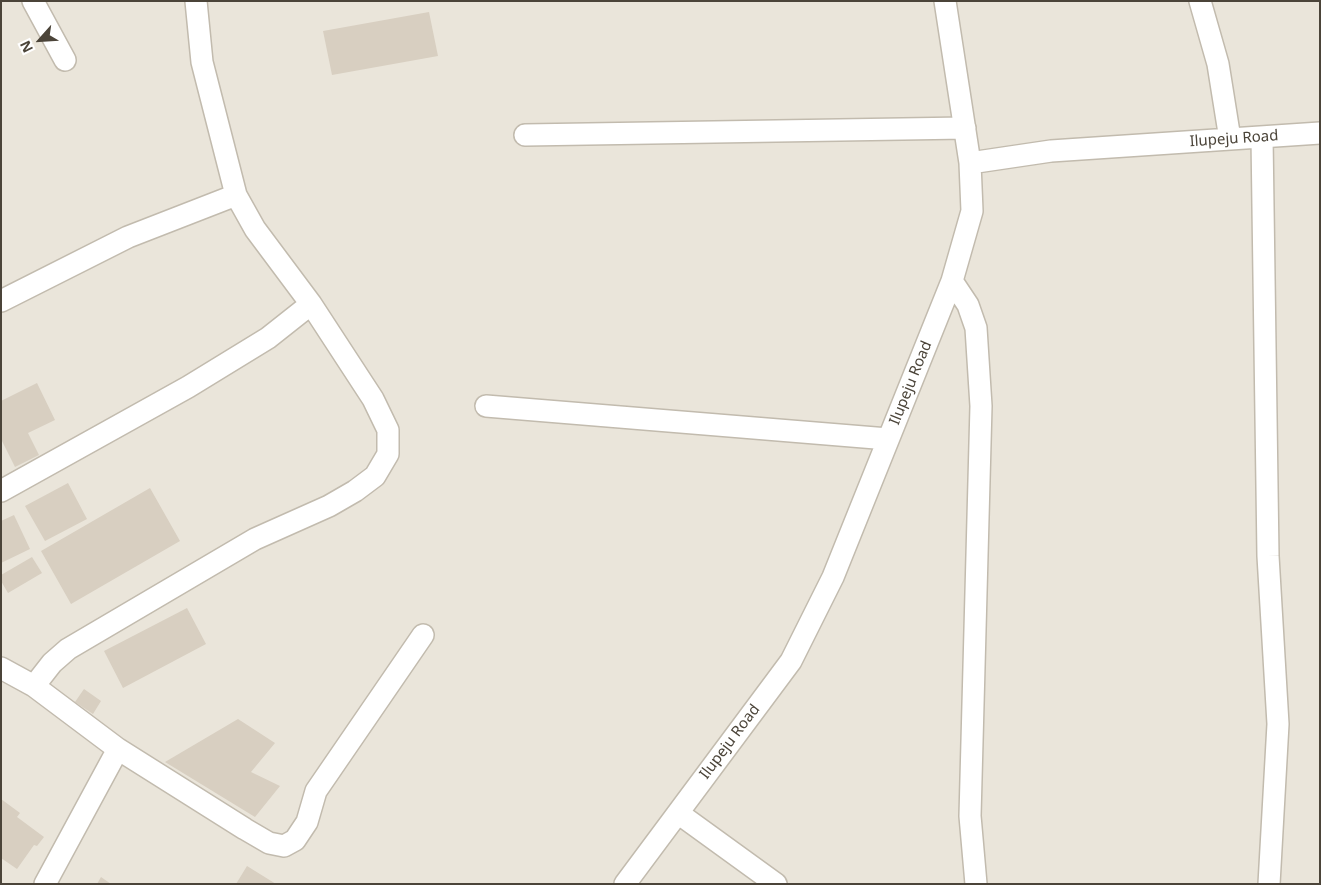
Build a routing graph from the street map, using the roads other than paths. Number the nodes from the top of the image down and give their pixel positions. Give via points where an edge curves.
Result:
1 (33, 1) edge
2 (196, 1) edge
3 (945, 1) edge
4 (1200, 1) edge
5 (65, 60) dead end
6 (965, 128) junction
7 (1320, 132) edge
8 (525, 135) dead end
9 (1262, 137) junction
10 (1230, 139) junction
11 (970, 163) junction
12 (236, 195) junction
13 (952, 281) junction
14 (1, 301) edge
15 (311, 304) junction
16 (486, 406) dead end
17 (888, 439) junction
18 (1, 491) edge
19 (423, 634) dead end
20 (1, 668) edge
21 (34, 686) junction
22 (118, 750) junction
23 (678, 813) junction
24 (45, 884) edge
25 (625, 884) edge
26 (776, 884) edge
27 (976, 884) edge
28 (1269, 884) edge

1 - 5 street
2 - 12 street via 202,62
3 - 6 street
4 - 10 street via 1218,64
6 - 8 street
6 - 11 street
7 - 9 street, Ilupeju Road
9 - 10 street, Ilupeju Road
9 - 28 street via 1268,556 1278,724
10 - 11 street, Ilupeju Road via 1051,151
11 - 13 street, Ilupeju Road via 972,211
12 - 14 street via 128,237
12 - 15 street via 255,229
13 - 17 street, Ilupeju Road
13 - 27 street via 968,305 976,328 981,406 970,816
15 - 18 street via 283,328 244,353
15 - 21 street via 373,399 388,430 388,454 375,476 329,506 255,539 68,649
16 - 17 street
17 - 23 street, Ilupeju Road via 833,577 791,661
19 - 22 street via 316,791 307,822 295,840 284,846 269,843 245,830
20 - 21 street
21 - 22 street
22 - 24 street
23 - 25 street, Ilupeju Road
23 - 26 street

